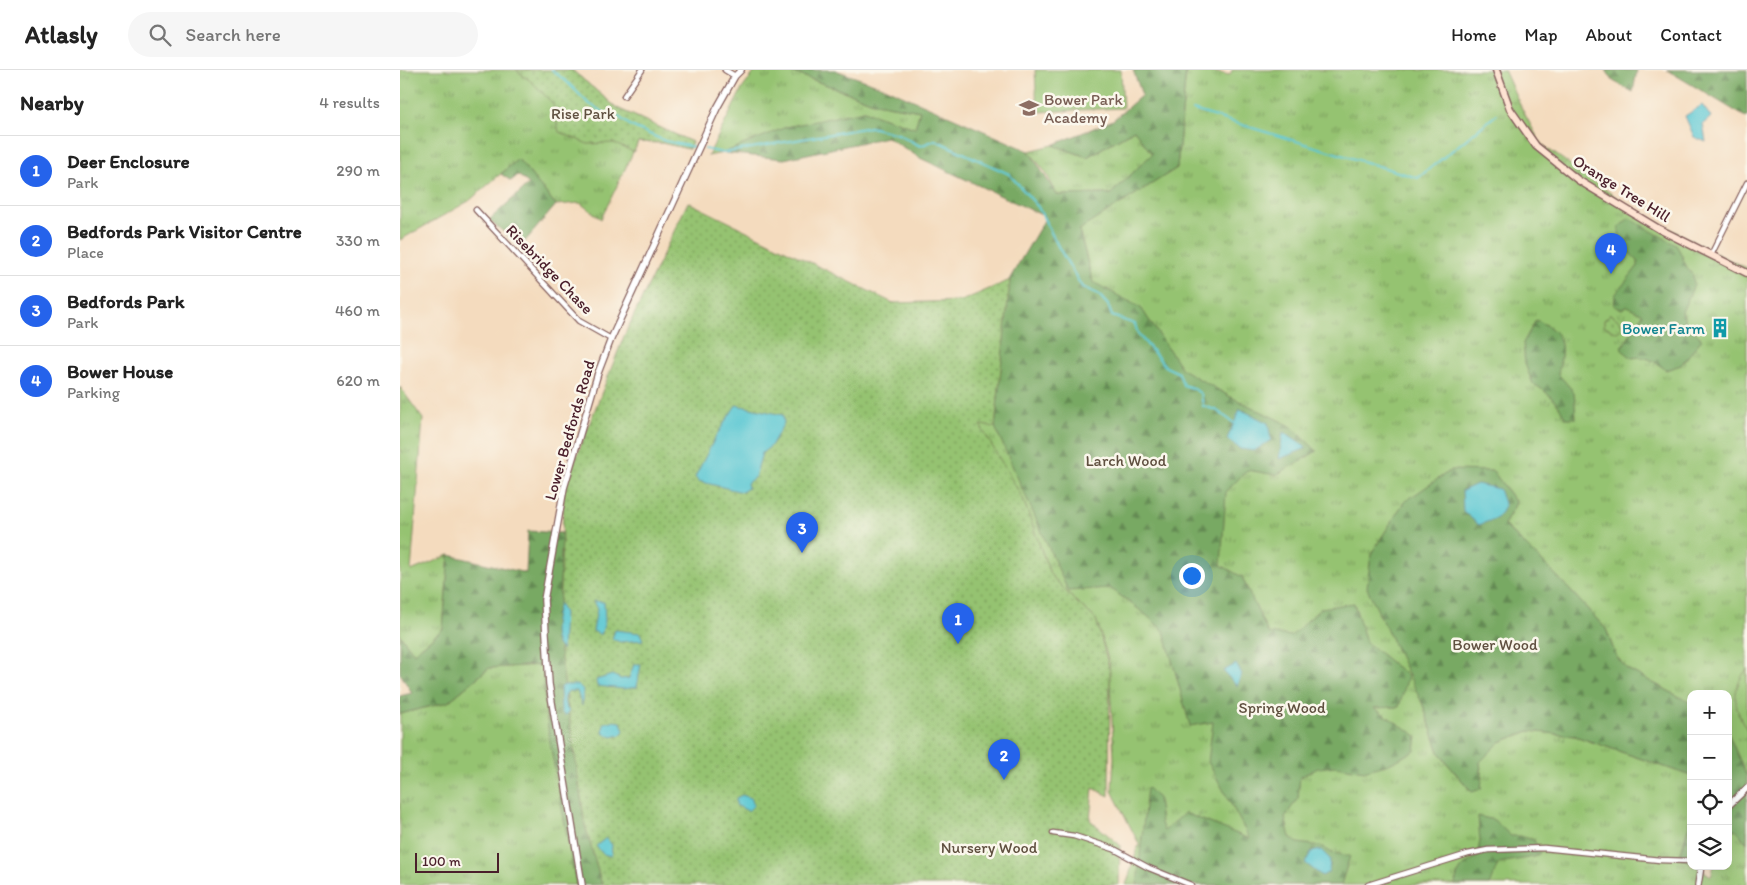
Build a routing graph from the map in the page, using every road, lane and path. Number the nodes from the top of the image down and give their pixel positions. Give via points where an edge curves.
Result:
1 (642, 70) edge
2 (725, 70) edge
3 (741, 70) edge
4 (1496, 70) edge
5 (735, 76) junction
6 (624, 96) dead end
7 (1747, 183) edge
8 (476, 210) dead end
9 (1711, 255) junction
10 (1747, 273) edge
11 (611, 339) junction
12 (1747, 788) edge
13 (1732, 802) edge
14 (1053, 833) dead end
15 (1687, 861) edge
16 (1700, 870) edge
17 (582, 885) edge
18 (1191, 885) edge
19 (1368, 885) edge
20 (1698, 885) edge

1 - 6 street
2 - 5 street
3 - 5 street, Lower Bedfords Road
4 - 9 main road, Orange Tree Hill via 1510,109 1536,146 1578,180 1659,229
5 - 11 street, Lower Bedfords Road via 713,116
7 - 9 street
8 - 11 street, Risebridge Chase via 578,321
9 - 10 main road, Orange Tree Hill
11 - 17 street, Lower Bedfords Road via 564,488 544,600 549,684
12 - 13 street
14 - 18 street via 1114,849
15 - 19 street via 1544,848 1488,850
16 - 20 street

